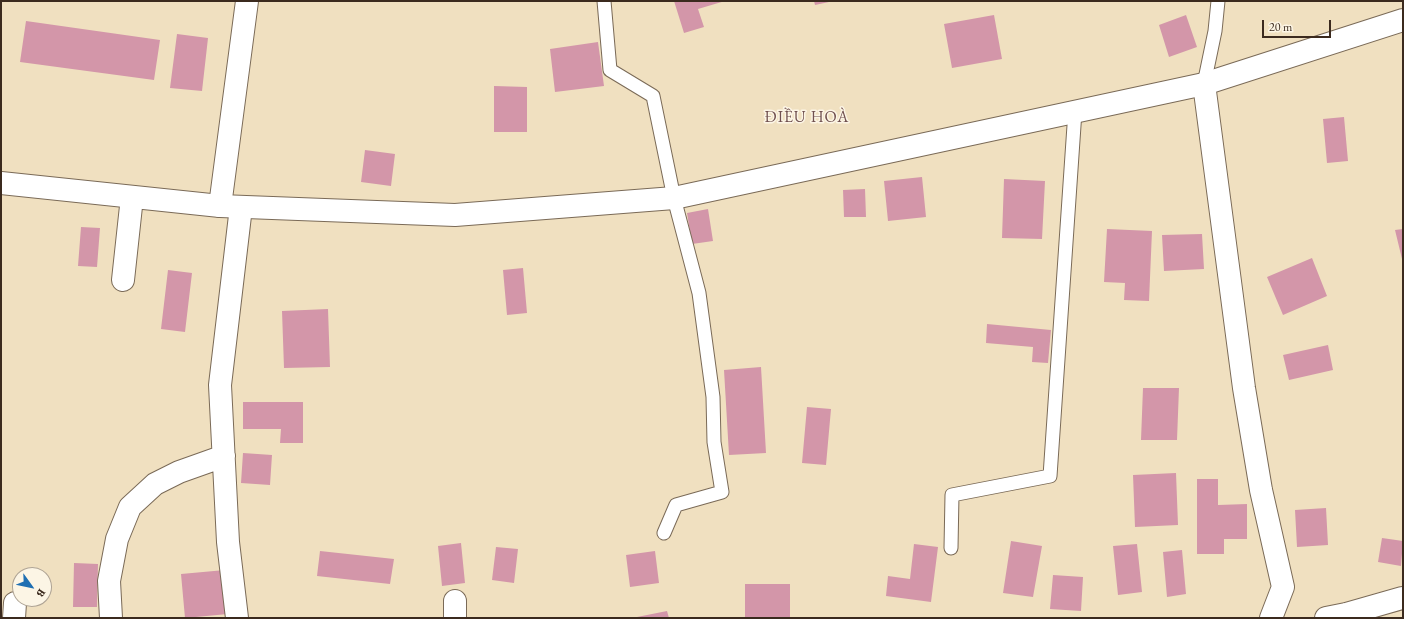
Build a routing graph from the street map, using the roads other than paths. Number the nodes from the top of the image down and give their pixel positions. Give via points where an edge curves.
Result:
1 (247, 1) edge
2 (604, 1) edge
3 (1218, 1) edge
4 (1403, 20) edge
5 (1204, 84) junction
6 (1075, 111) junction
7 (1, 183) edge
8 (132, 197) junction
9 (674, 198) junction
10 (220, 206) junction
11 (241, 207) junction
12 (123, 280) dead end
13 (224, 456) junction
14 (664, 532) dead end
15 (952, 548) dead end
16 (1402, 598) dead end
17 (111, 618) edge
18 (237, 618) edge
19 (1271, 618) edge
20 (1326, 618) edge

1 - 10 street
2 - 9 lane via 610,70 653,96
3 - 5 lane via 1215,31
4 - 5 street
5 - 6 street
5 - 19 street via 1244,388 1261,490 1283,586
6 - 9 street
6 - 15 lane via 1050,476 952,495
7 - 8 street
8 - 10 street
8 - 12 street
9 - 11 street via 455,215
9 - 14 lane via 699,293 713,397 714,442 722,492 676,505
10 - 11 street
11 - 13 street via 220,385
13 - 17 street via 154,484 130,507 117,539 109,581
13 - 18 street via 228,542
16 - 20 street

